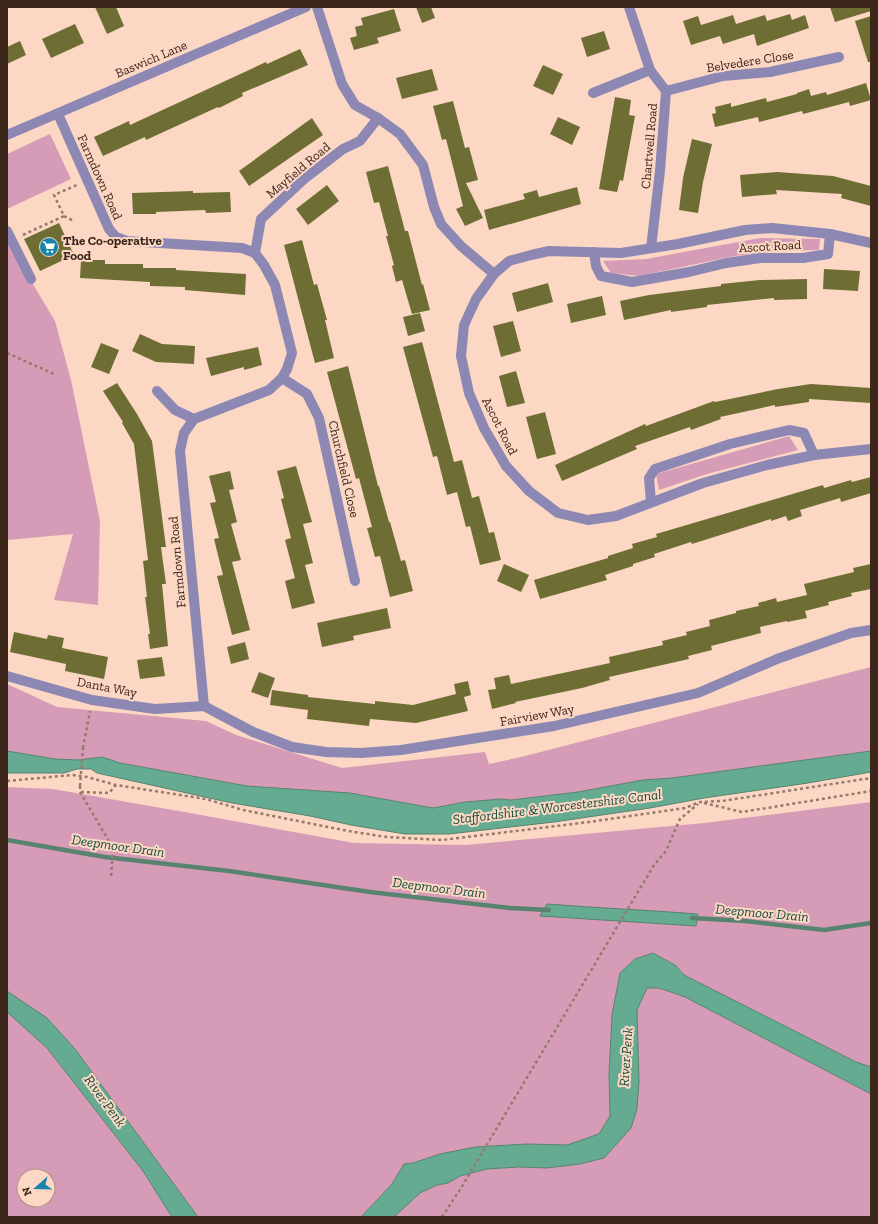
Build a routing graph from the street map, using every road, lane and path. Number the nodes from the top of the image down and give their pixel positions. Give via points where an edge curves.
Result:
1 (306, 7) edge
2 (317, 7) edge
3 (629, 7) edge
4 (839, 57) dead end
5 (650, 70) junction
6 (666, 91) junction
7 (593, 93) dead end
8 (58, 114) junction
9 (378, 118) junction
10 (7, 135) edge
11 (87, 180) junction
12 (64, 216) junction
13 (74, 221) dead end
14 (7, 231) edge
15 (830, 234) junction
16 (12, 241) junction
17 (871, 243) edge
18 (651, 248) junction
19 (594, 252) junction
20 (255, 253) junction
21 (494, 274) junction
22 (31, 279) dead end
23 (7, 353) edge
24 (54, 374) dead end
25 (282, 378) junction
26 (157, 391) dead end
27 (194, 419) junction
28 (871, 449) edge
29 (814, 455) junction
30 (651, 502) junction
31 (355, 581) dead end
32 (871, 630) edge
33 (7, 676) edge
34 (92, 700) junction
35 (204, 706) junction
36 (871, 778) edge
37 (7, 781) edge
38 (116, 785) junction
39 (871, 791) edge
40 (80, 792) junction
41 (700, 802) junction
42 (111, 878) dead end
43 (442, 1217) edge

1 - 8 street, Baswich Lane
2 - 9 street via 342,84 356,105
3 - 5 street, Chartwell Road
4 - 6 street, Belvedere Close via 770,72 724,76
5 - 6 street, Chartwell Road
5 - 7 street
6 - 18 street, Chartwell Road
8 - 10 street, Baswich Lane
8 - 11 street, Farmdown Road
9 - 20 street, Mayfield Road via 360,141 343,149 304,179 261,219
9 - 21 street via 400,134 423,165 441,224 461,246
11 - 12 path via 54,195
11 - 20 street, Farmdown Road via 109,230 116,237 127,241 242,248
12 - 13 path
12 - 16 path
14 - 16 street
15 - 17 street, Ascot Road
15 - 18 street, Ascot Road via 772,228 745,230
15 - 19 street, Ascot Road via 828,254 803,258 760,258 726,262 689,272 632,282 601,276
16 - 22 street
18 - 19 street, Ascot Road via 621,253
19 - 21 street, Ascot Road via 549,251 509,261
20 - 25 street via 275,285 292,353
21 - 30 street, Ascot Road via 476,299 464,325 461,356 469,393 484,428 506,466 529,491 558,513 588,520 616,516
23 - 24 path
25 - 27 street via 270,390
25 - 31 street, Churchfield Close via 307,394 319,418
26 - 27 street via 175,410
27 - 35 street, Farmdown Road via 184,433 180,451
28 - 29 street, Ascot Road
29 - 30 street, Ascot Road via 703,483
29 - 30 street via 804,432 789,430 730,444 655,469 649,478
32 - 35 street, Fairview Way via 851,633 777,659 698,693 554,726 401,750 333,753 292,748 253,732
33 - 34 street, Danta Way
34 - 35 street, Danta Way via 155,709
34 - 40 path, bridge via 83,748
36 - 41 path via 722,801
37 - 38 path via 72,775
38 - 40 path via 109,793
38 - 41 path via 206,799 243,810 348,831 387,837 442,840 685,808
39 - 41 path via 742,812
40 - 42 path via 113,848
41 - 43 path via 680,819 666,851 654,865

